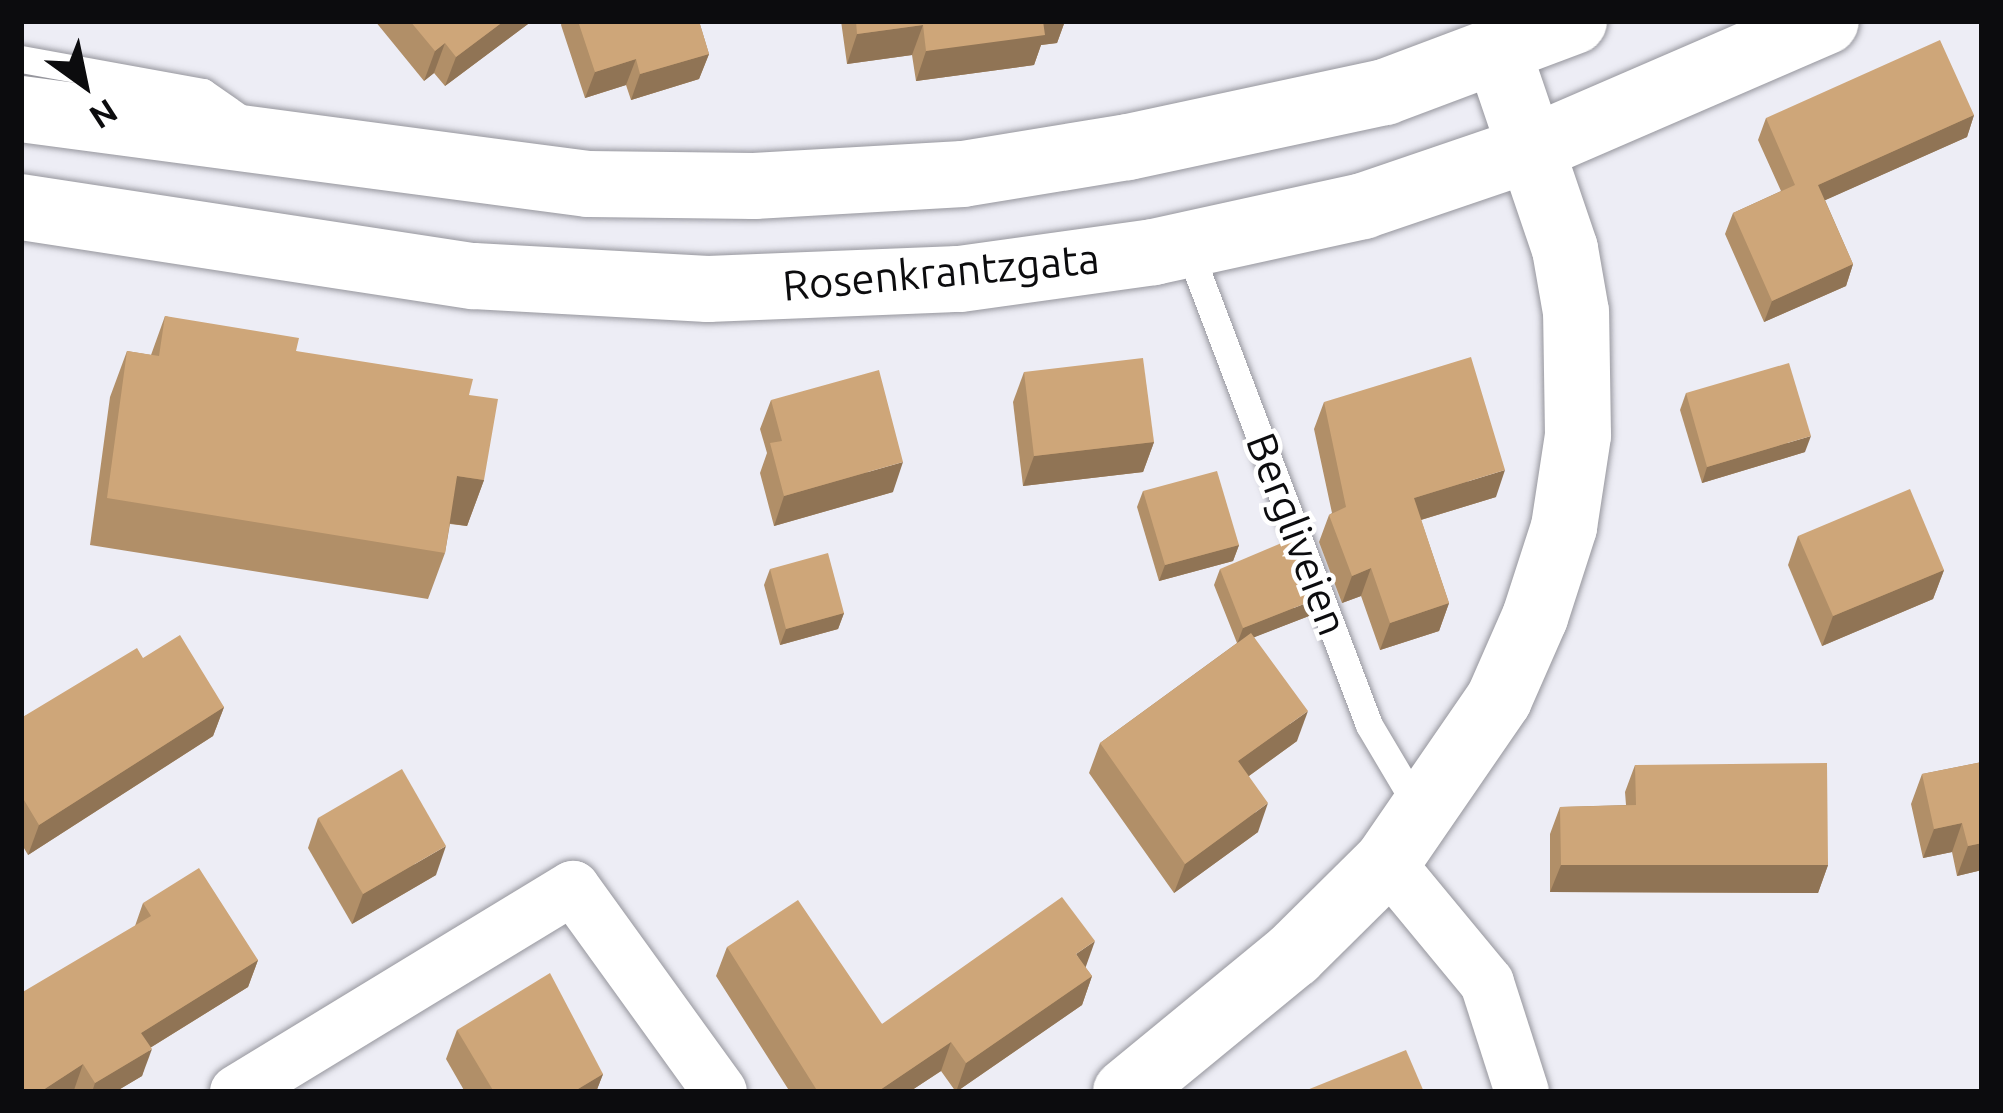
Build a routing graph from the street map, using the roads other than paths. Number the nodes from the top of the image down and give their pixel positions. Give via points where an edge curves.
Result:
1 (1574, 21) edge
2 (1826, 21) edge
3 (1498, 52) junction
4 (21, 59) edge
5 (21, 109) edge
6 (284, 148) junction
7 (1532, 148) junction
8 (21, 206) edge
9 (1187, 245) junction
10 (1405, 838) junction
11 (237, 1092) edge
12 (720, 1092) edge
13 (1126, 1092) edge
14 (1522, 1092) edge

1 - 3 main road
2 - 7 main road, Rosenkrantzgata
3 - 6 main road via 1385,92 963,174 754,186 588,184
3 - 7 main road
4 - 6 lane via 203,92
5 - 6 main road
7 - 9 main road, Rosenkrantzgata via 1363,206
7 - 10 main road via 1576,312 1578,435 1564,526 1498,699
8 - 9 main road, Rosenkrantzgata via 474,276 708,289 960,279
9 - 10 lane, Bergliveien
10 - 13 main road via 1293,955
10 - 14 street via 1487,983
11 - 12 street via 573,887

